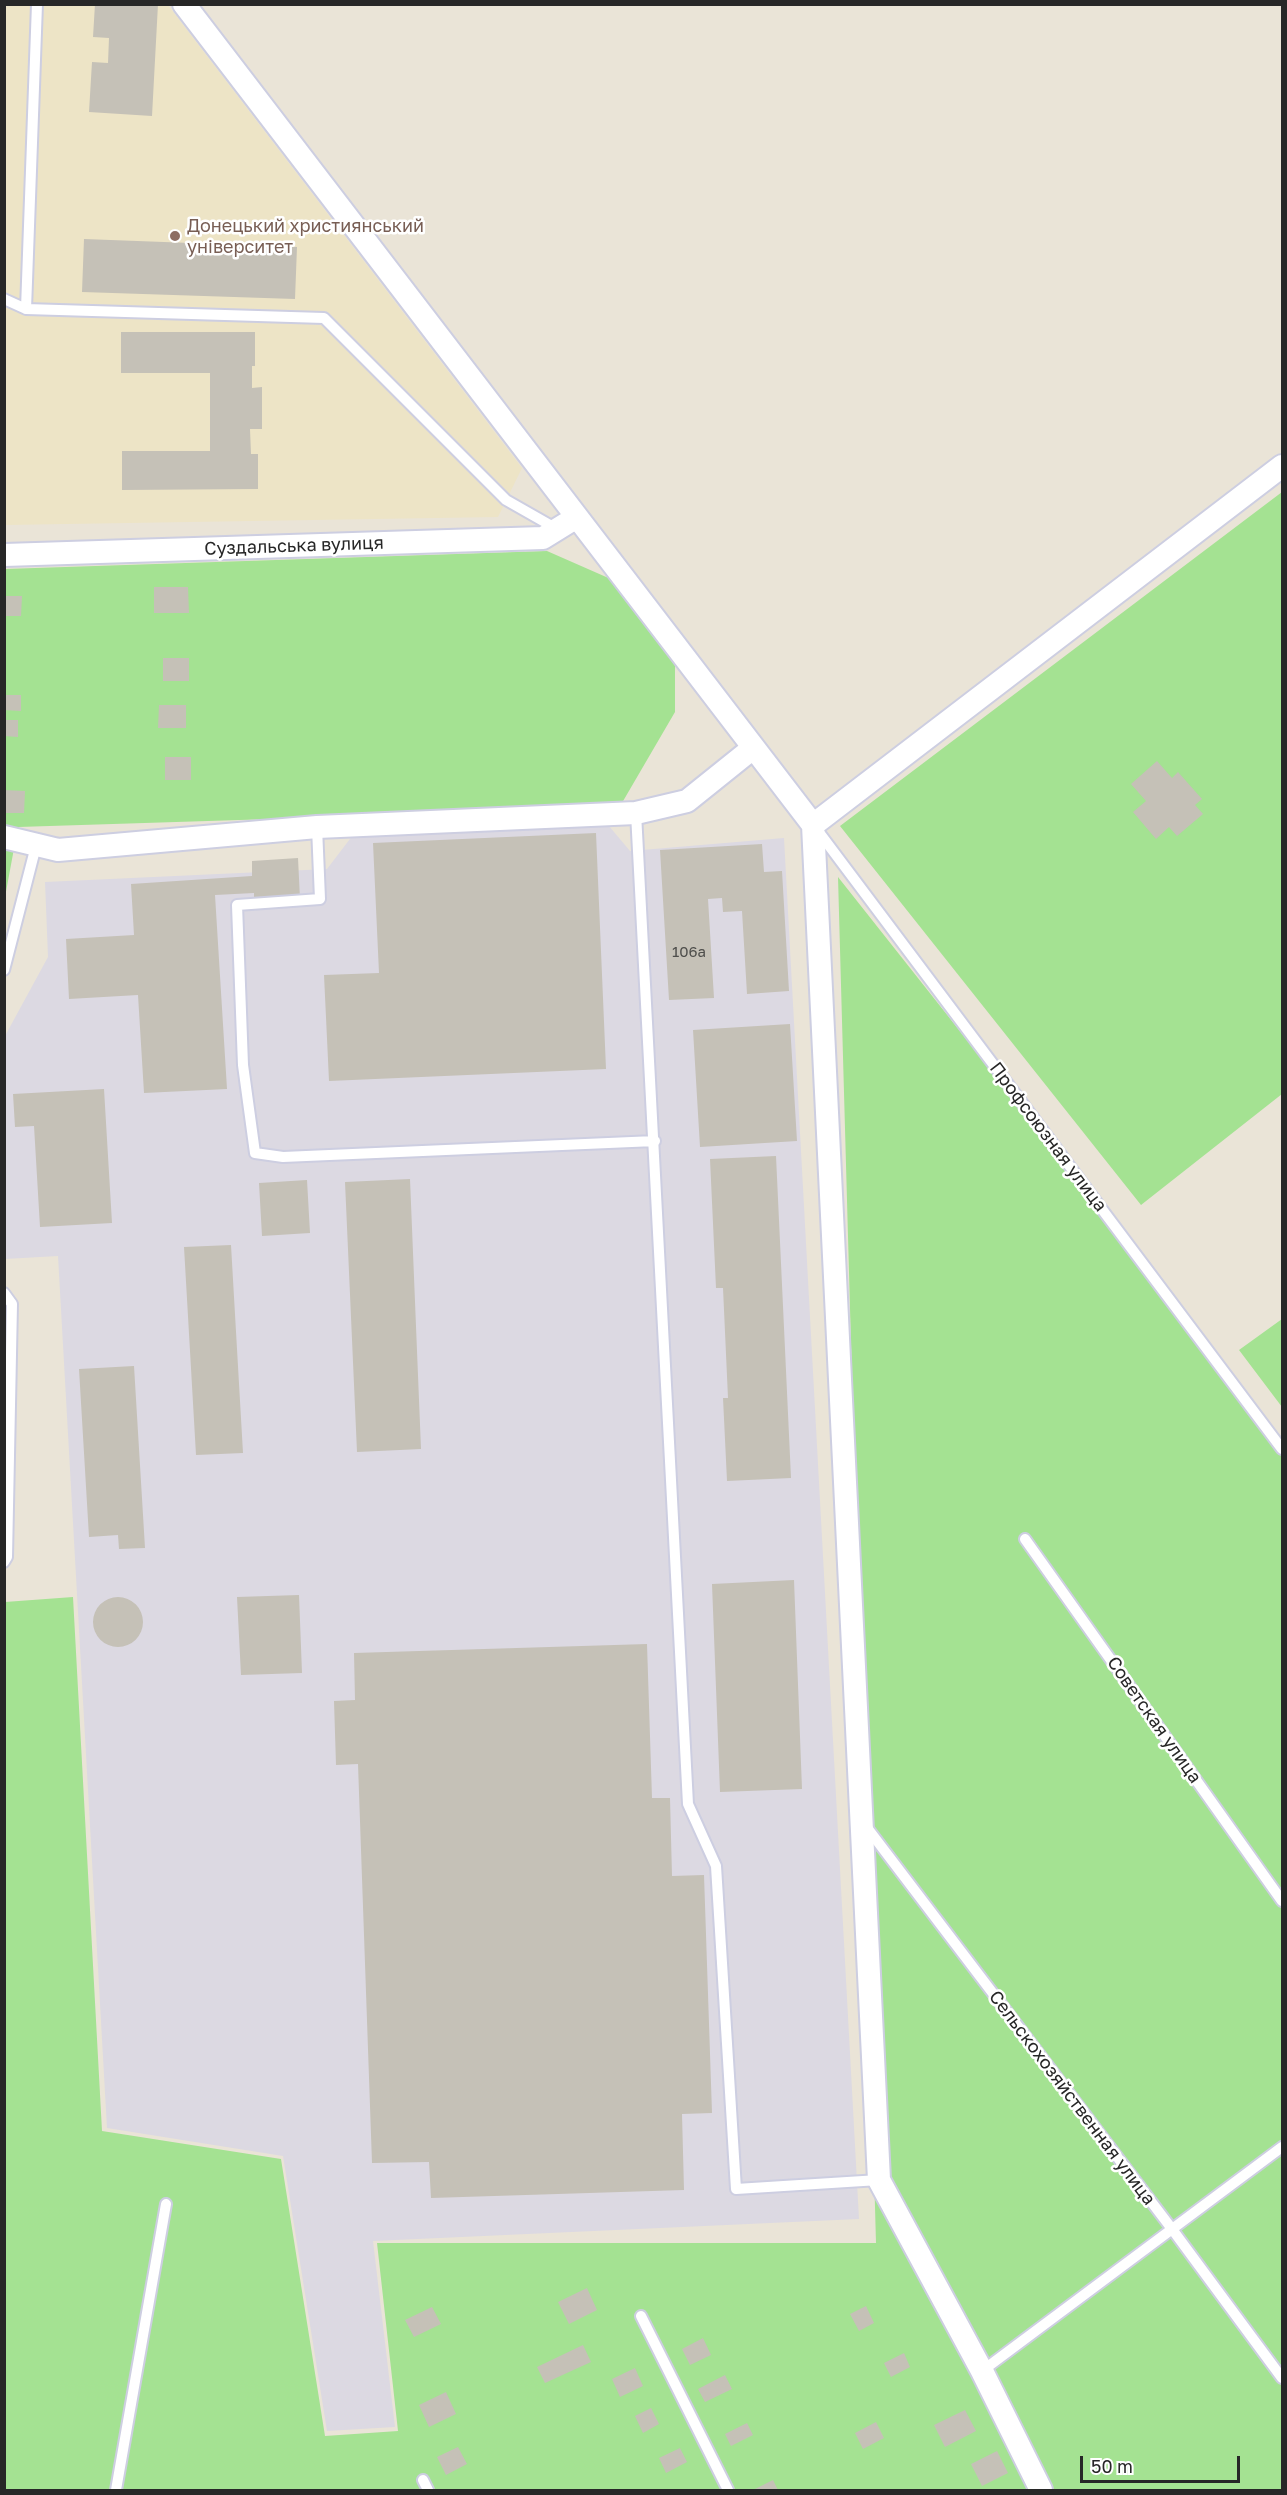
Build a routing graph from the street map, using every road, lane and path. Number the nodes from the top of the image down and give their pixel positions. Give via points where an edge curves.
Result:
1 (37, 4) edge
2 (184, 4) edge
3 (4, 298) edge
4 (26, 309) junction
5 (1282, 466) edge
6 (577, 517) junction
7 (557, 529) junction
8 (4, 555) edge
9 (753, 748) junction
10 (636, 813) junction
11 (813, 825) junction
12 (317, 827) junction
13 (4, 837) edge
14 (36, 846) junction
15 (4, 970) edge
16 (655, 1142) junction
17 (4, 1293) edge
18 (1282, 1449) edge
19 (1025, 1539) dead end
20 (4, 1562) edge
21 (860, 1818) junction
22 (1282, 1900) edge
23 (1282, 2147) edge
24 (879, 2180) junction
25 (166, 2204) dead end
26 (1172, 2229) junction
27 (641, 2316) dead end
28 (981, 2371) junction
29 (1282, 2378) edge
30 (116, 2490) edge
31 (728, 2490) edge
32 (1041, 2490) edge

1 - 4 lane
2 - 6 street
3 - 4 lane
4 - 7 lane via 324,318 506,500
5 - 11 street
6 - 7 street, Суздальська вулиця
6 - 9 street
7 - 8 street, Суздальська вулиця via 543,538
9 - 10 street via 687,801
9 - 11 street
10 - 12 street
10 - 16 lane
11 - 18 lane, Профсоюзная улица
11 - 21 street
12 - 14 street via 58,850
12 - 16 lane via 320,900 237,905 243,1065 255,1153 283,1157
13 - 14 street
14 - 15 lane
16 - 24 lane via 688,1804 716,1866 736,2189
17 - 20 lane via 12,1304
19 - 22 lane, Советская улица
21 - 24 street
21 - 26 lane, Сельскохозяйственная улица
23 - 26 lane
24 - 28 street
25 - 30 lane
26 - 28 lane
26 - 29 lane, Сельскохозяйственная улица
27 - 31 lane
28 - 32 street

